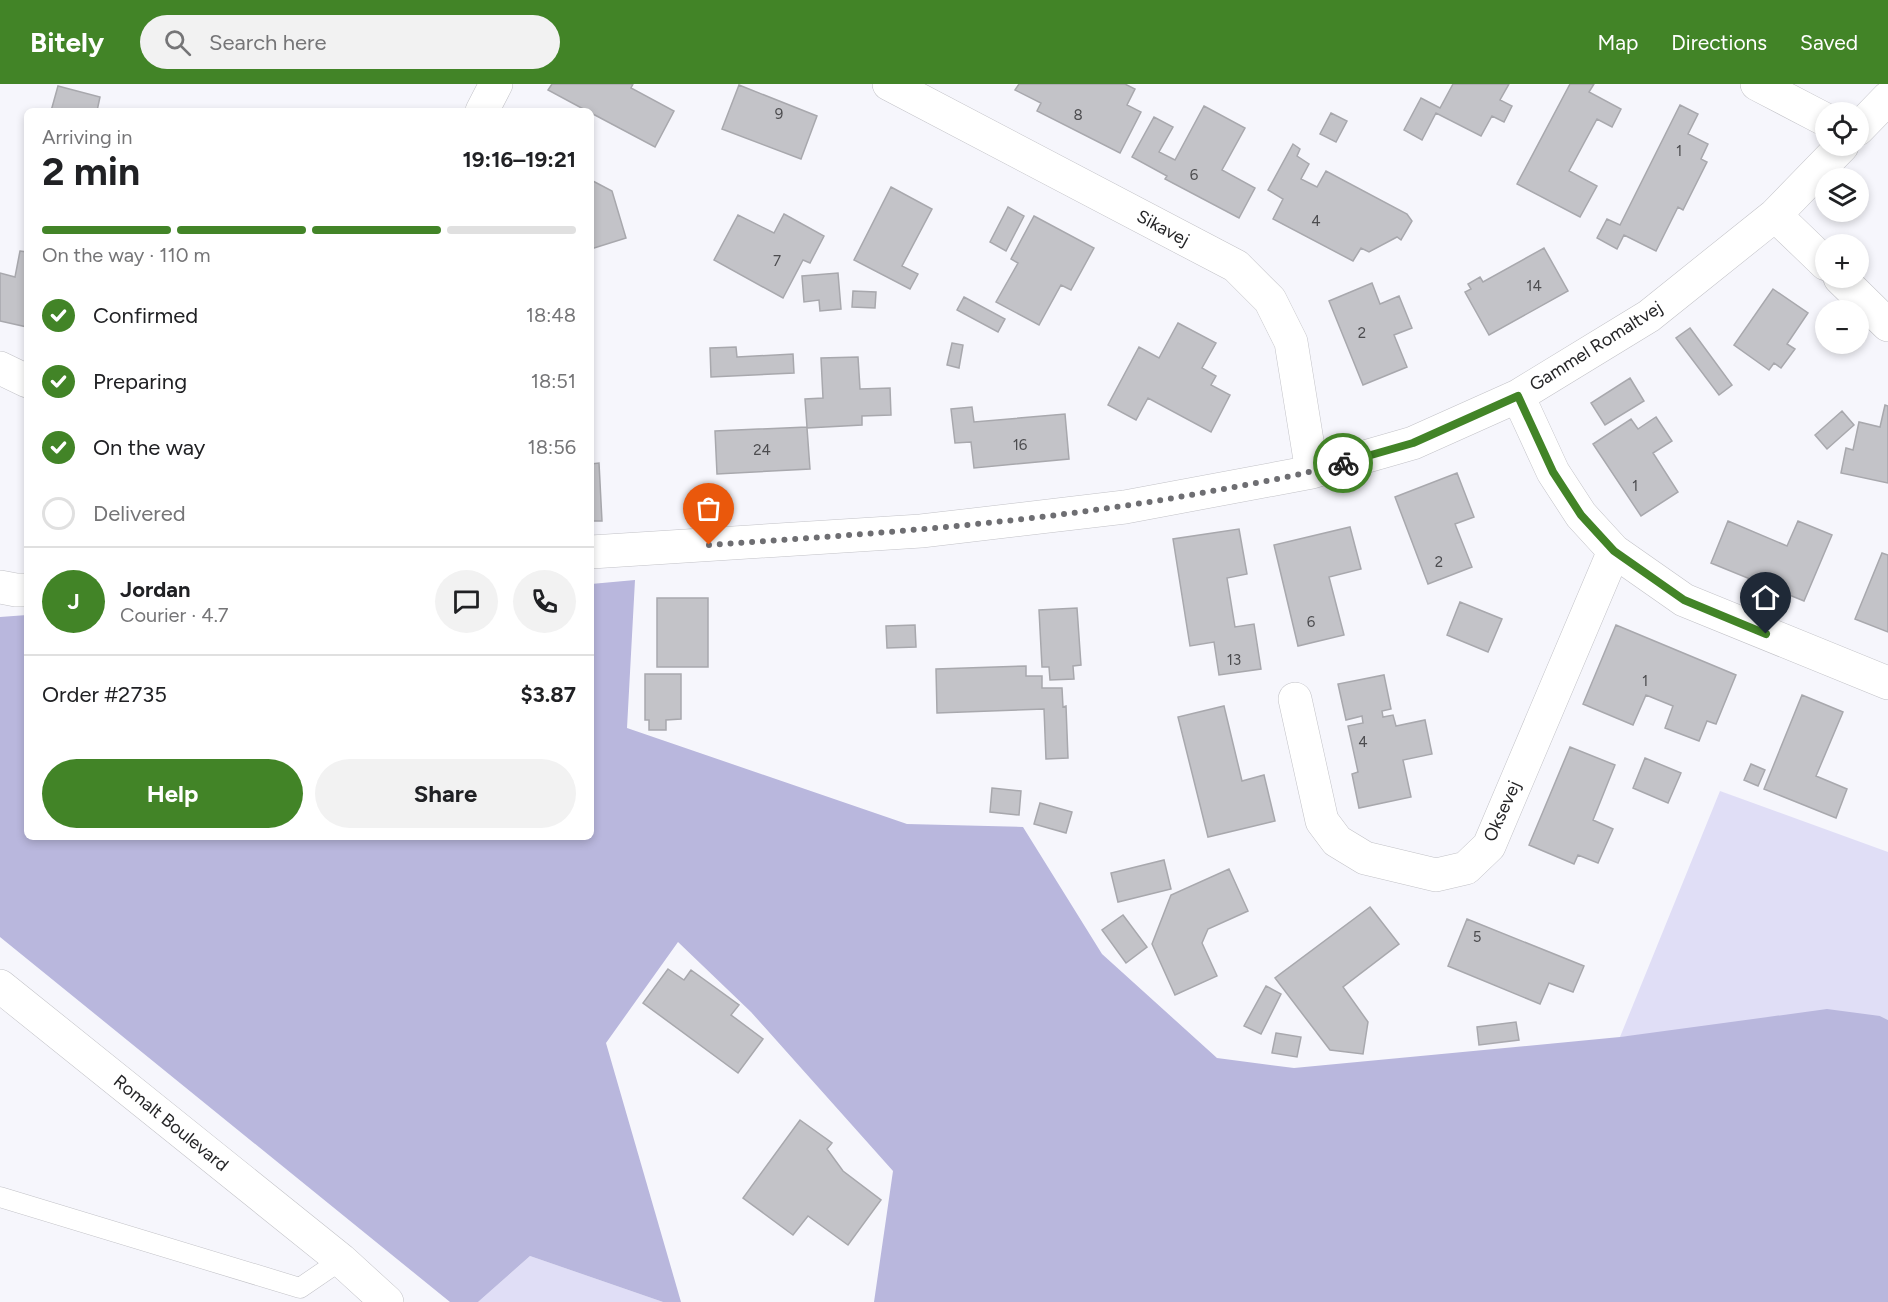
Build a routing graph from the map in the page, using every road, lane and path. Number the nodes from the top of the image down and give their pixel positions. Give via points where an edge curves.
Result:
1 (496, 84) edge
2 (889, 84) edge
3 (1757, 84) edge
4 (1888, 98) edge
5 (484, 108) edge
6 (1815, 114) edge
7 (1869, 118) edge
8 (1832, 156) edge
9 (1775, 215) junction
10 (1815, 253) edge
11 (1850, 288) edge
12 (1888, 325) edge
13 (0, 368) edge
14 (24, 380) edge
15 (1518, 396) junction
16 (1312, 472) junction
17 (1614, 551) junction
18 (594, 552) edge
19 (0, 587) edge
20 (24, 590) edge
21 (1888, 683) edge
22 (1295, 699) dead end
23 (0, 986) edge
24 (0, 1197) edge
25 (341, 1260) junction
26 (387, 1302) edge

1 - 5 street
2 - 16 street, Sikavej via 1236,266 1270,300 1291,342
3 - 6 street
4 - 7 street
8 - 9 street, Gammel Romaltvej
9 - 10 street
9 - 15 street, Gammel Romaltvej via 1649,316
11 - 12 street
13 - 14 street
15 - 16 street, Gammel Romaltvej via 1413,443
15 - 17 street via 1553,472 1581,515
16 - 18 street, Gammel Romaltvej via 1125,507 921,531
17 - 21 street via 1684,600
17 - 22 street, Oksevej via 1489,846 1466,868 1436,875 1365,858 1337,842 1322,820
19 - 20 street
23 - 25 street, Romalt Boulevard
24 - 25 lane via 300,1288
25 - 26 street, Romalt Boulevard

